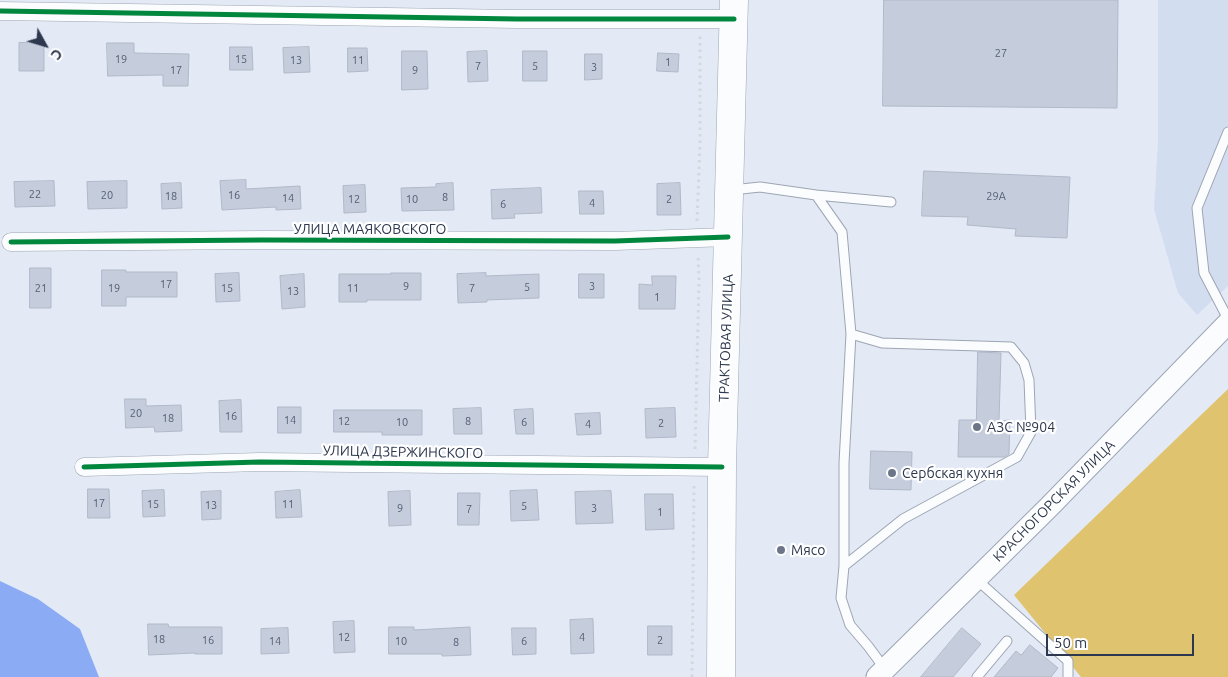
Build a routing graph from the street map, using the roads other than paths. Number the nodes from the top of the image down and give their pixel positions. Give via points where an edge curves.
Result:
1 (734, 9) edge
2 (0, 11) edge
3 (1228, 132) edge
4 (730, 190) junction
5 (816, 195) junction
6 (891, 202) dead end
7 (728, 237) junction
8 (11, 242) dead end
9 (1228, 319) edge
10 (1228, 323) edge
11 (851, 334) junction
12 (84, 467) dead end
13 (722, 467) junction
14 (844, 566) junction
15 (976, 579) junction
16 (1007, 641) dead end
17 (881, 673) edge
18 (721, 677) edge
19 (977, 677) edge
20 (1068, 677) edge

1 - 2 street via 700,18 517,19
1 - 4 main road, ТРАКТОВАЯ УЛИЦА
3 - 9 lane via 1197,208 1204,273
4 - 5 lane via 760,186
4 - 7 main road, ТРАКТОВАЯ УЛИЦА
5 - 6 lane
5 - 11 lane via 842,232
7 - 8 street, УЛИЦА МАЯКОВСКОГО via 614,241
7 - 13 main road, ТРАКТОВАЯ УЛИЦА
10 - 15 street, КРАСНОГОРСКАЯ УЛИЦА
11 - 14 lane via 844,463
11 - 14 lane via 882,343 1011,347 1024,363 1029,380 1031,432 1017,457 903,519
12 - 13 street, УЛИЦА ДЗЕРЖИНСКОГО via 260,462
13 - 18 main road, ТРАКТОВАЯ УЛИЦА
14 - 17 lane via 841,598 850,625 868,646
15 - 17 street, КРАСНОГОРСКАЯ УЛИЦА
15 - 20 lane via 1068,661
16 - 19 lane

